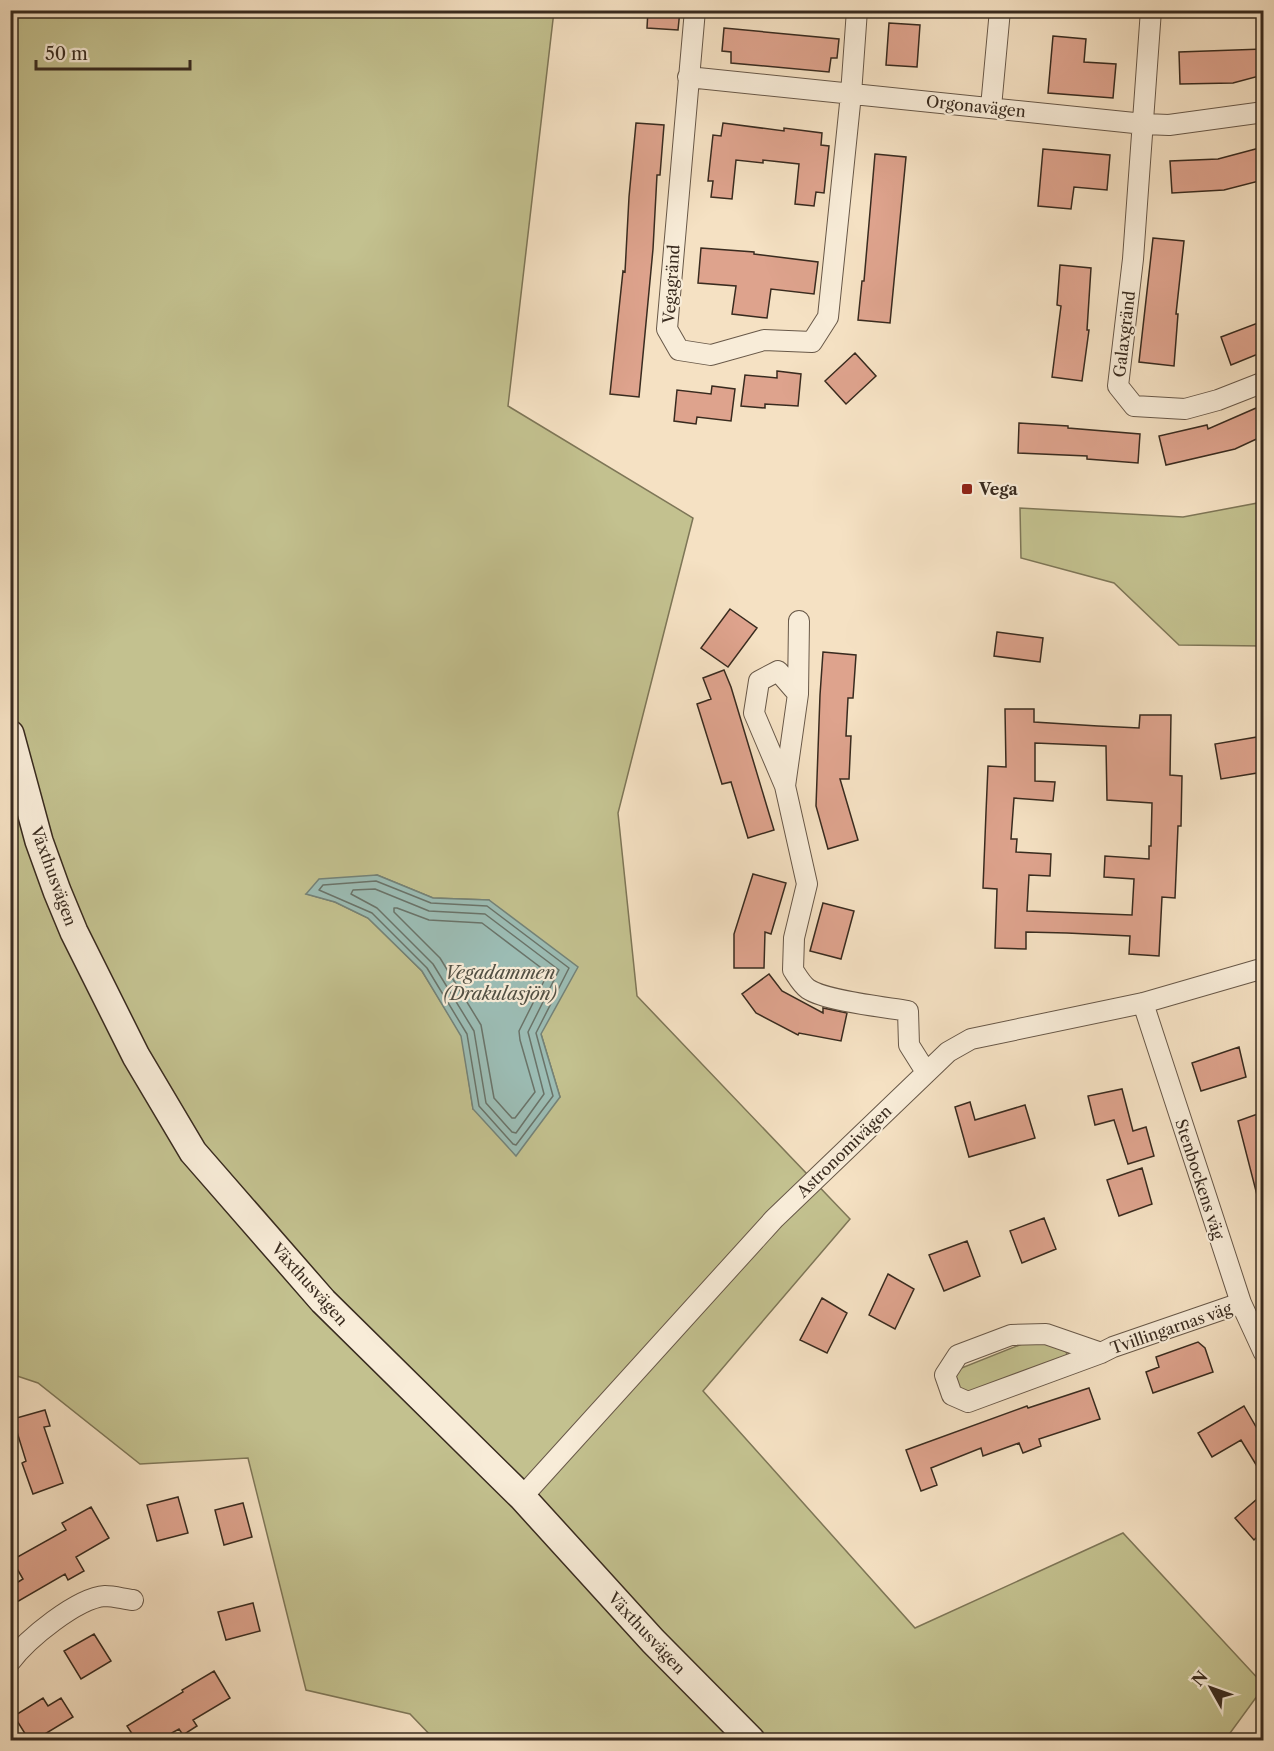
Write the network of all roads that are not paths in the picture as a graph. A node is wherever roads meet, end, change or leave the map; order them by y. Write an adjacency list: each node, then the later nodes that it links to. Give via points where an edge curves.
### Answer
1 (695, 10): 5 (street)
2 (857, 10): 6 (street)
3 (1000, 10): 7 (street)
4 (1151, 10): 9 (street, Galaxgränd)
5 (688, 77): 6 (street, Orgonavägen); 6 (street, Vegagränd, via 667,329 680,350 711,355 764,340 812,342 828,317)
6 (851, 94): 7 (street, Orgonavägen)
7 (991, 107): 9 (street, Orgonavägen)
8 (1263, 112): 9 (street, Orgonavägen, via 1169,125)
9 (1144, 124): 10 (street, Galaxgränd, via 1118,386 1134,406 1185,409)
10 (1263, 382)
11 (799, 621): 12 (street)
12 (798, 694): 14 (street); 14 (street, via 778,671 759,681 753,713)
13 (10, 734): 21 (street, Växthusvägen, via 39,841 74,932 136,1056 193,1152 323,1302)
14 (784, 786): 17 (street, via 807,884 795,938 793,970 807,988 828,996 908,1011 909,1045)
15 (1263, 968): 16 (street, Astronomivägen)
16 (1143, 1003): 17 (street, Astronomivägen, via 971,1039 948,1052); 18 (street, Stenbockens väg)
17 (926, 1072): 21 (street, Astronomivägen, via 774,1219)
18 (1241, 1303): 19 (street, Tvillingarnas väg); 20 (street, Stenbockens väg)
19 (1101, 1353): 19 (street, Tvillingarnas väg, via 1046,1334 1011,1335 958,1355 945,1375 952,1395 968,1402)
20 (1263, 1353)
21 (522, 1497): 24 (street, Växthusvägen, via 653,1641)
22 (133, 1600): 23 (street, via 105,1596 89,1601 54,1620)
23 (10, 1662)
24 (751, 1740)

